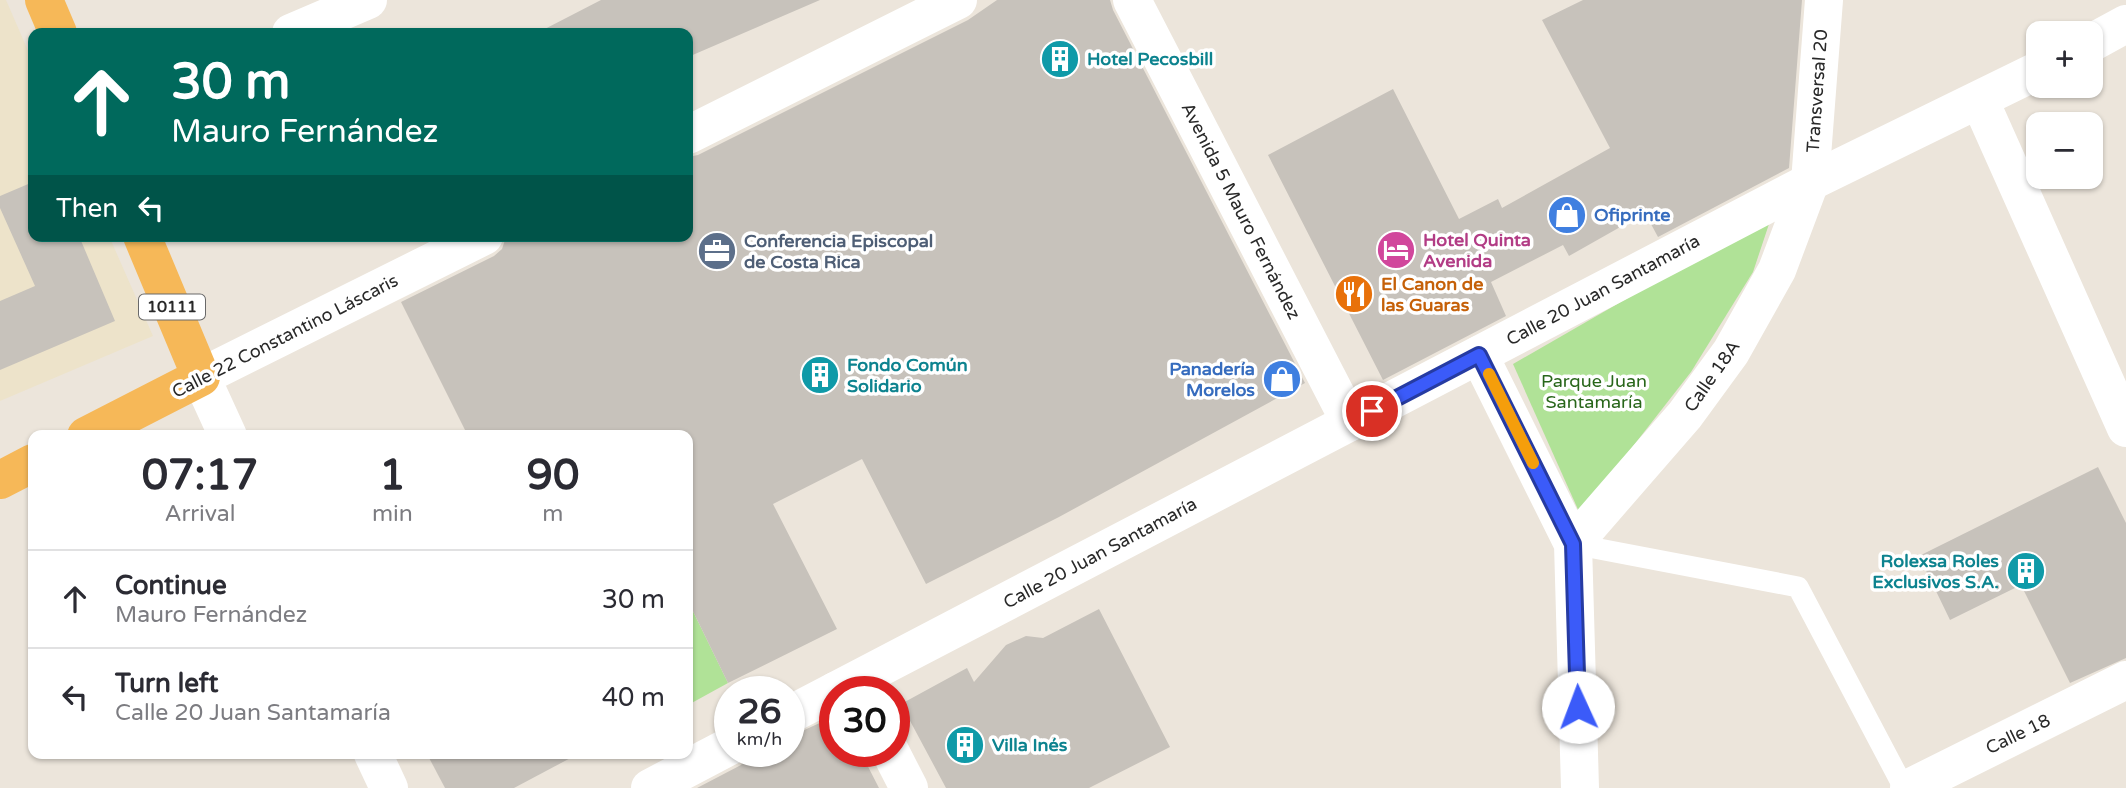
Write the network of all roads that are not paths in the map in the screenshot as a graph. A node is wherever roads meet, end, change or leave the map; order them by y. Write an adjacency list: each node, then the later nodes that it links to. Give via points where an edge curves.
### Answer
1 (44, 0): 7 (highway)
2 (368, 0): 8 (street)
3 (958, 0): 12 (street)
4 (1132, 0): 18 (street, Avenida 5 Mauro Fernández)
5 (1824, 0): 13 (street, Transversal 20)
6 (2126, 24): 9 (street)
7 (56, 28)
8 (303, 28)
9 (2103, 36)
10 (2026, 77): 11 (street, Calle 20 Juan Santamaría)
11 (1980, 101): 13 (street, Calle 20 Juan Santamaría); 19 (street)
12 (693, 132)
13 (1810, 182): 16 (street, Calle 20 Juan Santamaría); 24 (street, Calle 18A, via 1777,270 1731,352 1685,415)
14 (145, 242): 17 (highway, 10111)
15 (472, 242): 17 (street, Calle 22 Constantino Láscaris)
16 (1479, 355): 18 (street, Calle 20 Juan Santamaría); 24 (street)
17 (201, 377): 20 (highway, Calle 22 Constantino Láscaris); 21 (street)
18 (1350, 422): 25 (street, Calle 20 Juan Santamaría)
19 (2126, 428)
20 (98, 430)
21 (225, 430)
22 (28, 466): 23 (highway)
23 (0, 480)
24 (1573, 544): 33 (street); 34 (lane, via 1798,587)
25 (871, 676)
26 (2126, 680): 34 (street, Calle 18)
27 (714, 754): 31 (street)
28 (375, 759): 30 (street)
29 (898, 767): 32 (street)
30 (389, 788)
31 (650, 788)
32 (909, 788)
33 (1580, 788)
34 (1907, 788)

